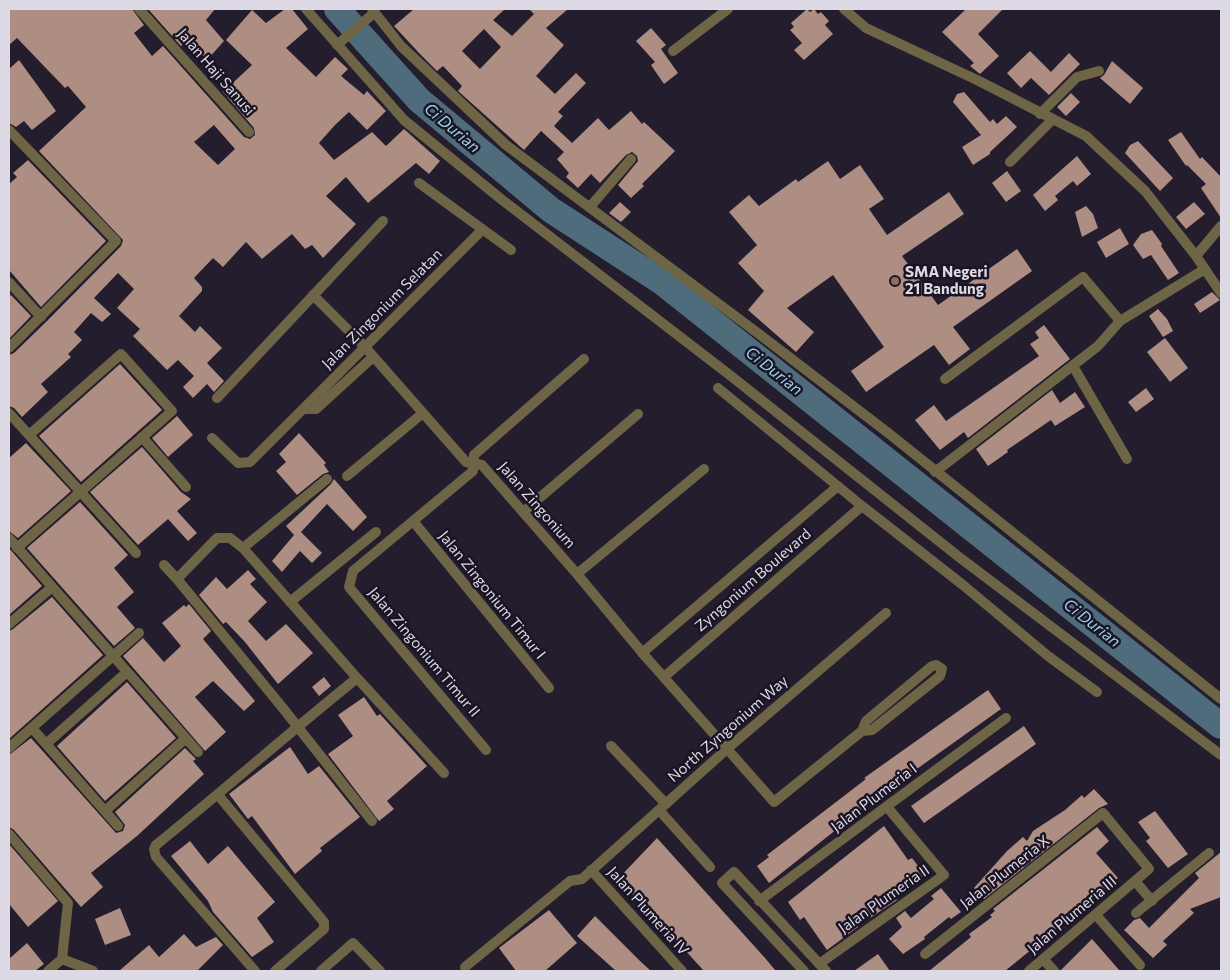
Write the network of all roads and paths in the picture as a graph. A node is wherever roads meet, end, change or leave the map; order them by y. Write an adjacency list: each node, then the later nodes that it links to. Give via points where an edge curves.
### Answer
1 (139, 9): 12 (street, Jalan Haji Sanusi)
2 (306, 9): 6 (street)
3 (728, 9): 7 (street)
4 (844, 9): 9 (street, via 866,28 977,80)
5 (373, 10): 6 (street, via 367,20); 16 (street, via 401,46 483,126)
6 (341, 42): 87 (street, via 404,120 500,199 959,557)
7 (673, 51)
8 (1099, 71): 9 (street, via 1077,77)
9 (1040, 114): 10 (street)
10 (1053, 120): 14 (street); 21 (street, via 1081,133 1118,163 1145,191)
11 (9, 130): 26 (street, via 116,241)
12 (249, 132)
13 (631, 159): 16 (street)
14 (1010, 162)
15 (419, 183): 19 (street)
16 (590, 207): 46 (street, via 760,334)
17 (384, 222): 25 (street)
18 (1221, 226): 21 (street)
19 (482, 230): 20 (street); 28 (street, Jalan Zingonium Selatan)
20 (511, 250)
21 (1196, 256): 22 (street)
22 (1205, 269): 24 (street); 27 (street)
23 (9, 282): 26 (street)
24 (1221, 292)
25 (313, 295): 28 (street, Jalan Zingonium); 35 (street)
26 (40, 317): 29 (street)
27 (1120, 321): 32 (street, via 1106,338); 33 (street, via 1083,277)
28 (366, 347): 30 (street, Jalan Zingonium); 36 (street, Jalan Zingonium Selatan)
29 (9, 348)
30 (374, 357): 36 (street, Jalan Zingonium Selatan, via 316,408); 38 (street, Jalan Zingonium)
31 (584, 359): 44 (street, via 474,455)
32 (1073, 366): 43 (street); 46 (street)
33 (945, 379)
34 (718, 388): 49 (street)
35 (218, 398)
36 (303, 409): 42 (street, Jalan Zingonium Selatan, via 250,462 238,463)
37 (9, 413): 40 (street)
38 (424, 413): 44 (street, Jalan Zingonium, via 466,462); 47 (street)
39 (638, 414): 53 (street)
40 (29, 436): 41 (street, via 121,354 172,411); 51 (street)
41 (142, 437): 50 (street); 51 (street)
42 (212, 438)
43 (1127, 458)
44 (474, 463): 53 (street, Jalan Zingonium, via 482,465); 54 (street, via 473,470)
45 (704, 470): 61 (street)
46 (935, 472): 75 (street)
47 (348, 476)
48 (327, 479): 58 (street)
49 (838, 486): 52 (street); 68 (street, Zyngonium Boulevard)
50 (186, 487)
51 (80, 492): 57 (street); 59 (street)
52 (862, 506): 71 (street, Zyngonium Boulevard); 74 (street)
53 (523, 512): 61 (street, Jalan Zingonium)
54 (413, 522): 73 (street, Jalan Zingonium Timur I); 85 (street, Jalan Zingonium Timur II, via 353,571 349,587)
55 (376, 532): 64 (street)
56 (9, 538): 57 (street)
57 (17, 548): 63 (street)
58 (243, 548): 62 (street, via 230,538 217,538); 64 (street)
59 (136, 553)
60 (164, 565): 62 (street)
61 (577, 574): 68 (street, Jalan Zingonium)
62 (177, 579): 77 (street)
63 (51, 588): 66 (street); 69 (street)
64 (290, 602): 72 (street)
65 (886, 613): 84 (street, North Zyngonium Way)
66 (9, 624)
67 (139, 633): 69 (street)
68 (643, 654): 71 (street, Jalan Zingonium)
69 (113, 656): 70 (street); 78 (street)
70 (127, 672): 80 (street); 81 (street)
71 (664, 677): 84 (street, Jalan Zingonium)
72 (357, 678): 77 (street); 88 (street)
73 (549, 688)
74 (1097, 692)
75 (1221, 699)
76 (1006, 718): 91 (street, Jalan Plumeria I)
77 (297, 726): 89 (street); 94 (street)
78 (32, 728): 81 (street); 83 (street)
79 (862, 731): 79 (street, via 866,721 932,666 942,669 940,676 872,730); 84 (street, Jalan Zingonium, via 774,802)
80 (186, 738): 86 (street); 92 (street)
81 (46, 744): 92 (street)
82 (611, 746): 90 (street)
83 (9, 748)
84 (728, 748): 90 (street, North Zyngonium Way)
85 (486, 750)
86 (198, 752)
87 (1221, 755)
88 (444, 773)
89 (218, 795): 113 (street, via 154,849 156,857); 114 (street, via 324,922 324,928)
90 (663, 807): 98 (street); 99 (street, North Zyngonium Way)
91 (888, 808): 101 (street, Jalan Plumeria I); 110 (street, Jalan Plumeria II, via 944,875)
92 (104, 810): 95 (street)
93 (1103, 813): 100 (street, Jalan Plumeria III, via 1149,869); 105 (street, Jalan Plumeria X)
94 (372, 821)
95 (118, 826)
96 (9, 834): 106 (street, via 68,903)
97 (1209, 853): 102 (street)
98 (710, 867)
99 (591, 870): 109 (street, North Zyngonium Way, via 582,879 570,881); 117 (street, Jalan Plumeria IV)
100 (1135, 881): 102 (street); 104 (street, Jalan Plumeria III)
101 (759, 901): 110 (street); 118 (street, via 734,872 722,883)
102 (1152, 901): 103 (street)
103 (1136, 913)
104 (1096, 915): 107 (street, Jalan Plumeria III); 108 (street)
105 (925, 954)
106 (62, 959): 111 (street); 112 (street)
107 (1043, 959): 119 (street, Jalan Plumeria III); 120 (street)
108 (1140, 965)
109 (465, 966)
110 (822, 968)
111 (48, 971)
112 (93, 971)
113 (255, 971)
114 (275, 971)
115 (321, 971): 116 (street, via 353,944)
116 (380, 971)
117 (682, 971)
118 (804, 971)
119 (1029, 971)
120 (1054, 971)

